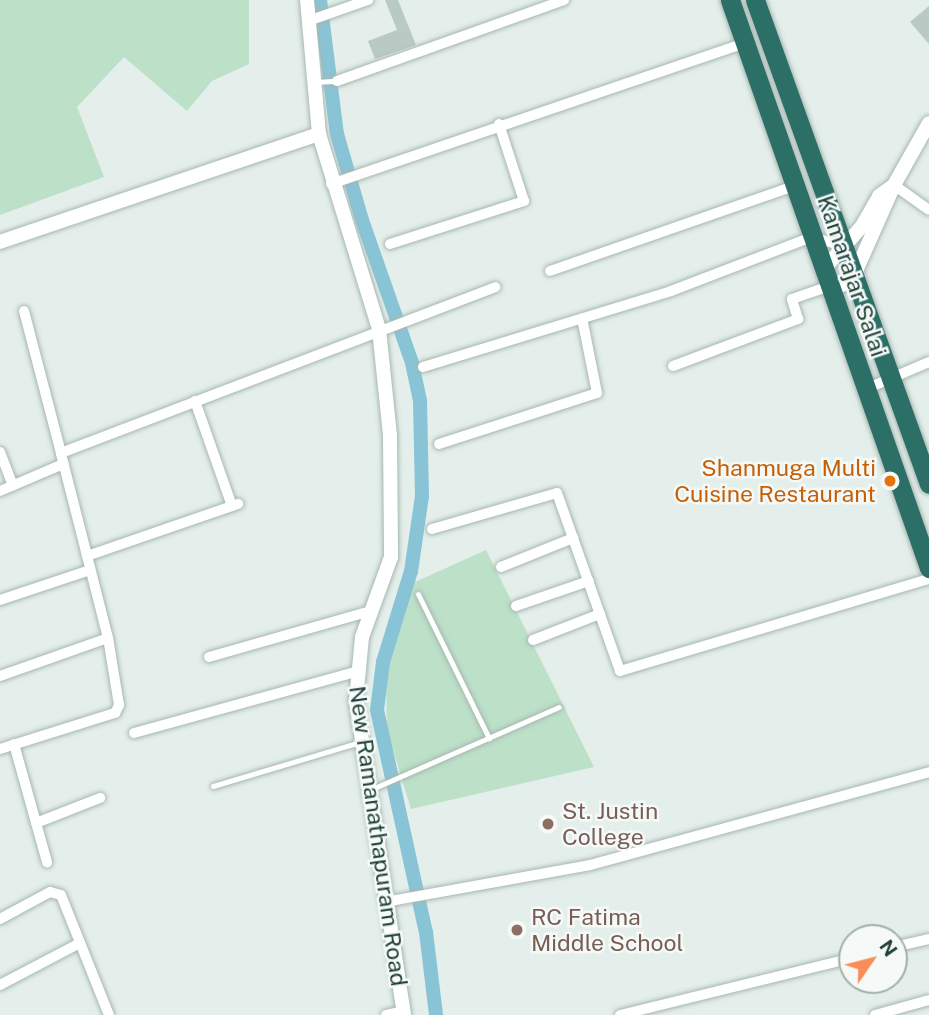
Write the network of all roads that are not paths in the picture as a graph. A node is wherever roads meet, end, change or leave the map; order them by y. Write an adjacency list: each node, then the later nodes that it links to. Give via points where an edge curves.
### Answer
1 (307, 0): 6 (main road, New Ramanathapuram Road)
2 (368, 0): 6 (street)
3 (564, 0): 9 (street)
4 (730, 0): 7 (highway, Kamarajar Salai)
5 (755, 0): 20 (highway, Kamarajar Salai)
6 (319, 18): 8 (main road, New Ramanathapuram Road)
7 (743, 44): 11 (street); 15 (highway, Kamarajar Salai)
8 (319, 82): 9 (lane); 12 (main road, New Ramanathapuram Road)
9 (337, 82)
10 (929, 123): 14 (main road)
11 (499, 124): 13 (street); 19 (street, via 524,201)
12 (319, 134): 13 (main road, New Ramanathapuram Road); 18 (main road)
13 (344, 182): 27 (main road, New Ramanathapuram Road)
14 (894, 185): 16 (street); 20 (main road, via 879,196 862,226); 22 (main road)
15 (794, 186): 17 (highway, Kamarajar Salai); 21 (street)
16 (929, 210)
17 (812, 237): 20 (street); 23 (highway, Kamarajar Salai); 26 (street)
18 (0, 242)
19 (390, 244)
20 (840, 245): 22 (highway, Kamarajar Salai); 23 (main road)
21 (550, 271)
22 (852, 280): 23 (main road); 31 (highway, Kamarajar Salai)
23 (828, 282): 29 (street, via 793,299 798,319); 32 (highway, Kamarajar Salai)
24 (495, 287): 27 (street)
25 (24, 311): 36 (street)
26 (582, 318): 30 (street); 34 (street, via 597,393)
27 (392, 325): 33 (street); 51 (main road, New Ramanathapuram Road, via 391,557)
28 (929, 362): 31 (street)
29 (673, 366)
30 (423, 367)
31 (891, 378): 32 (street); 37 (highway, Kamarajar Salai)
32 (866, 389): 44 (highway, Kamarajar Salai)
33 (195, 401): 36 (street); 42 (street, via 235,505)
34 (439, 444)
35 (0, 452): 38 (street)
36 (62, 458): 38 (street); 42 (street)
37 (929, 484)
38 (13, 486): 39 (street)
39 (0, 491)
40 (432, 529): 41 (street, via 557,494)
41 (573, 538): 43 (street); 47 (street)
42 (87, 556): 45 (street)
43 (501, 567)
44 (929, 568)
45 (90, 569): 49 (street); 53 (street)
46 (929, 579): 52 (street, via 620,671)
47 (589, 581): 50 (street); 52 (street)
48 (418, 594): 60 (lane)
49 (0, 600)
50 (516, 606)
51 (371, 611): 55 (street); 56 (main road, New Ramanathapuram Road)
52 (600, 614): 54 (street)
53 (108, 638): 57 (street); 62 (street, via 118,710 111,716)
54 (533, 640)
55 (209, 657)
56 (355, 672): 59 (street); 61 (main road, New Ramanathapuram Road)
57 (0, 676)
58 (559, 707): 60 (lane)
59 (134, 733)
60 (489, 738): 66 (lane)
61 (363, 741): 65 (lane); 66 (main road, New Ramanathapuram Road)
62 (14, 744): 63 (street); 68 (street)
63 (0, 749)
64 (929, 772): 70 (street, via 590,865)
65 (213, 786)
66 (378, 786): 70 (main road, New Ramanathapuram Road)
67 (100, 798): 68 (street)
68 (36, 823): 69 (street)
69 (47, 862)
70 (385, 902): 78 (main road, New Ramanathapuram Road)
71 (0, 919): 73 (street, via 55,891)
72 (929, 939): 74 (street)
73 (80, 943): 76 (street); 79 (street)
74 (908, 944)
75 (838, 961): 81 (street)
76 (0, 985)
77 (929, 1000): 82 (street)
78 (403, 1013): 80 (street)
79 (109, 1015)
80 (386, 1015)
81 (620, 1015)
82 (875, 1015)

